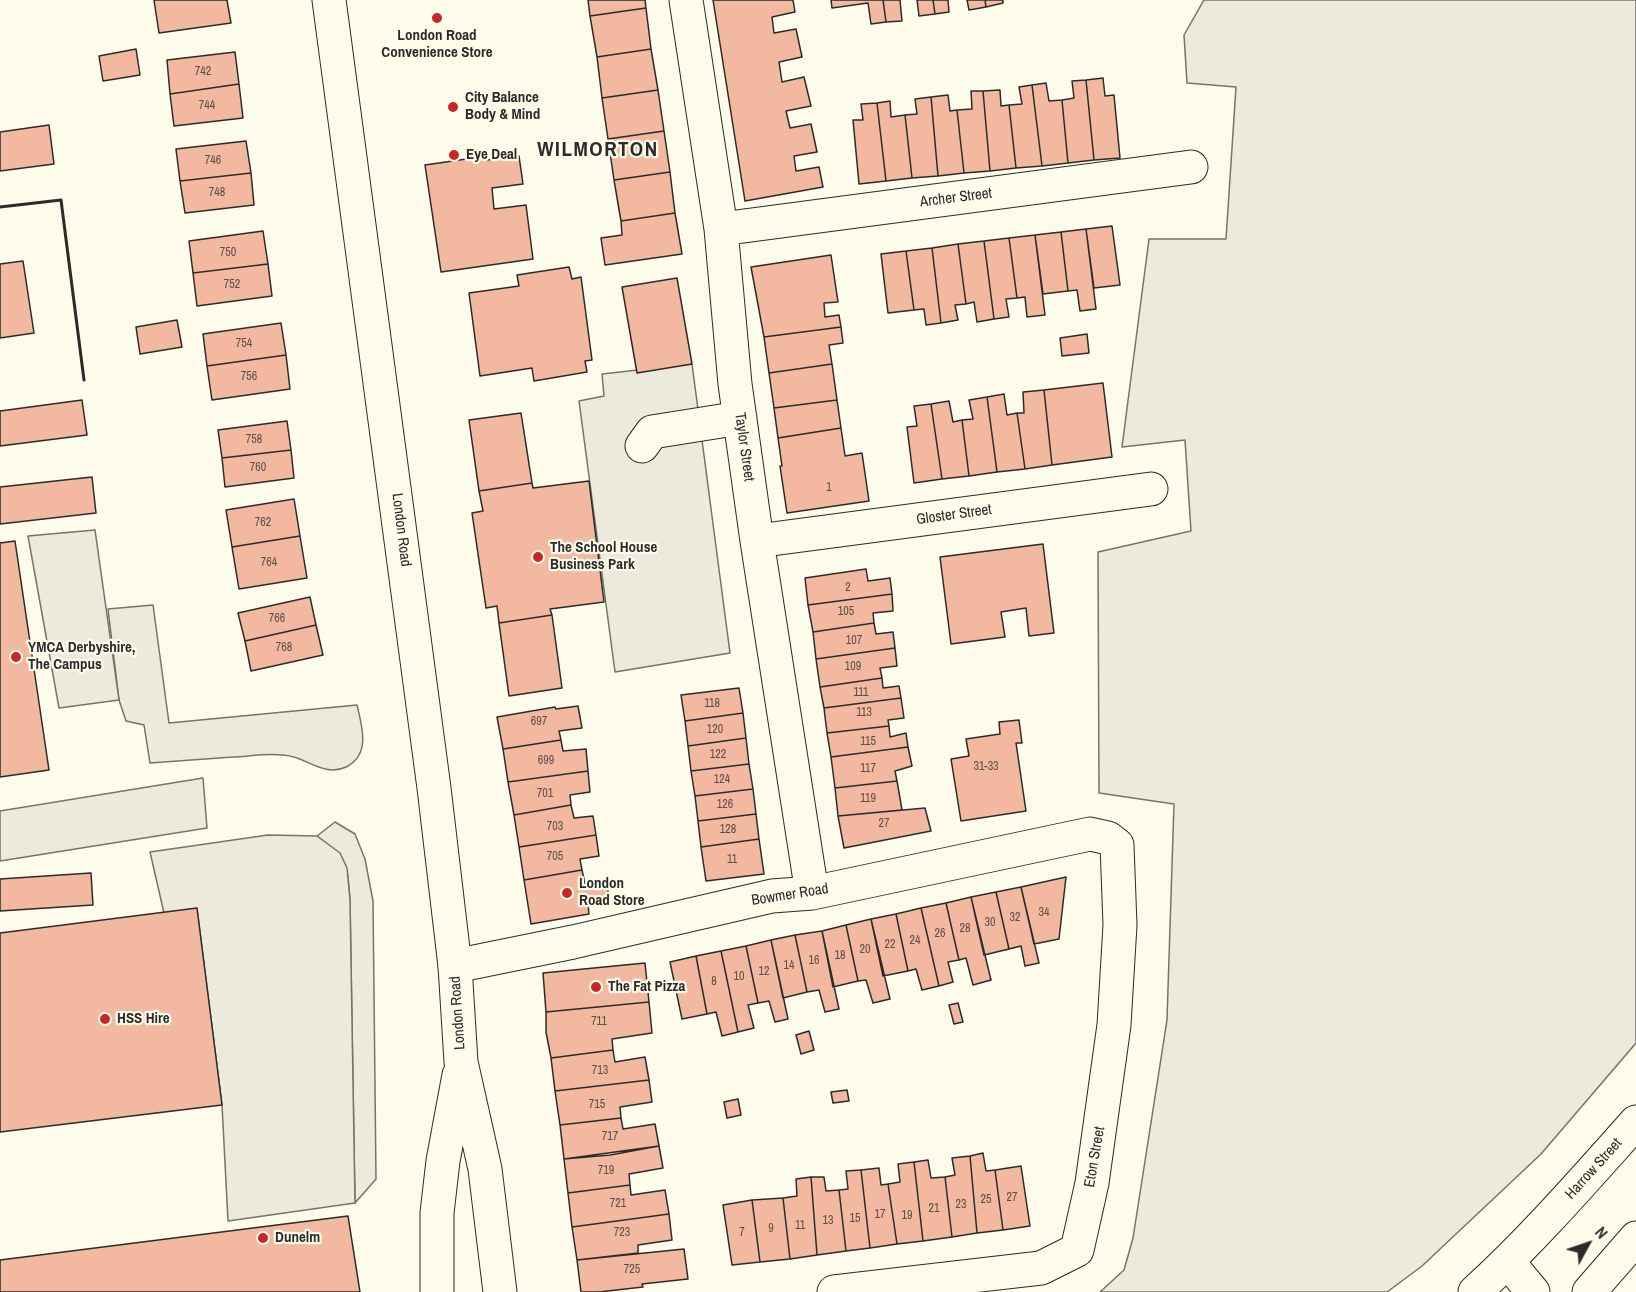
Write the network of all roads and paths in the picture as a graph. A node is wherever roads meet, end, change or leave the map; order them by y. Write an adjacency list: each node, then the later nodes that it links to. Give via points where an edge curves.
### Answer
1 (329, 0): 11 (street, London Road)
2 (686, 0): 4 (street, Taylor Street)
3 (1191, 167): 4 (street, Archer Street)
4 (721, 229): 5 (street, Taylor Street)
5 (740, 418): 6 (street, via 652,432); 8 (street, Taylor Street)
6 (642, 447)
7 (1151, 489): 8 (street, Gloster Street)
8 (757, 541): 10 (street, Taylor Street)
9 (1090, 834): 10 (street, Bowmer Road); 18 (street, Eton Street, via 1108,838 1117,845 1120,925 1104,1107 1077,1250 1041,1268)
10 (812, 893): 11 (street, Bowmer Road, via 772,896)
11 (455, 966): 12 (street, London Road)
12 (461, 1062): 16 (street, London Road, via 437,1213); 17 (street, London Road, via 485,1169)
13 (1636, 1122): 15 (street, Harrow Street)
14 (1636, 1238): 21 (street)
15 (1508, 1262): 19 (street, Harrow Street); 20 (street)
16 (437, 1292)
17 (500, 1292)
18 (834, 1292)
19 (1475, 1292)
20 (1533, 1292)
21 (1589, 1292)

